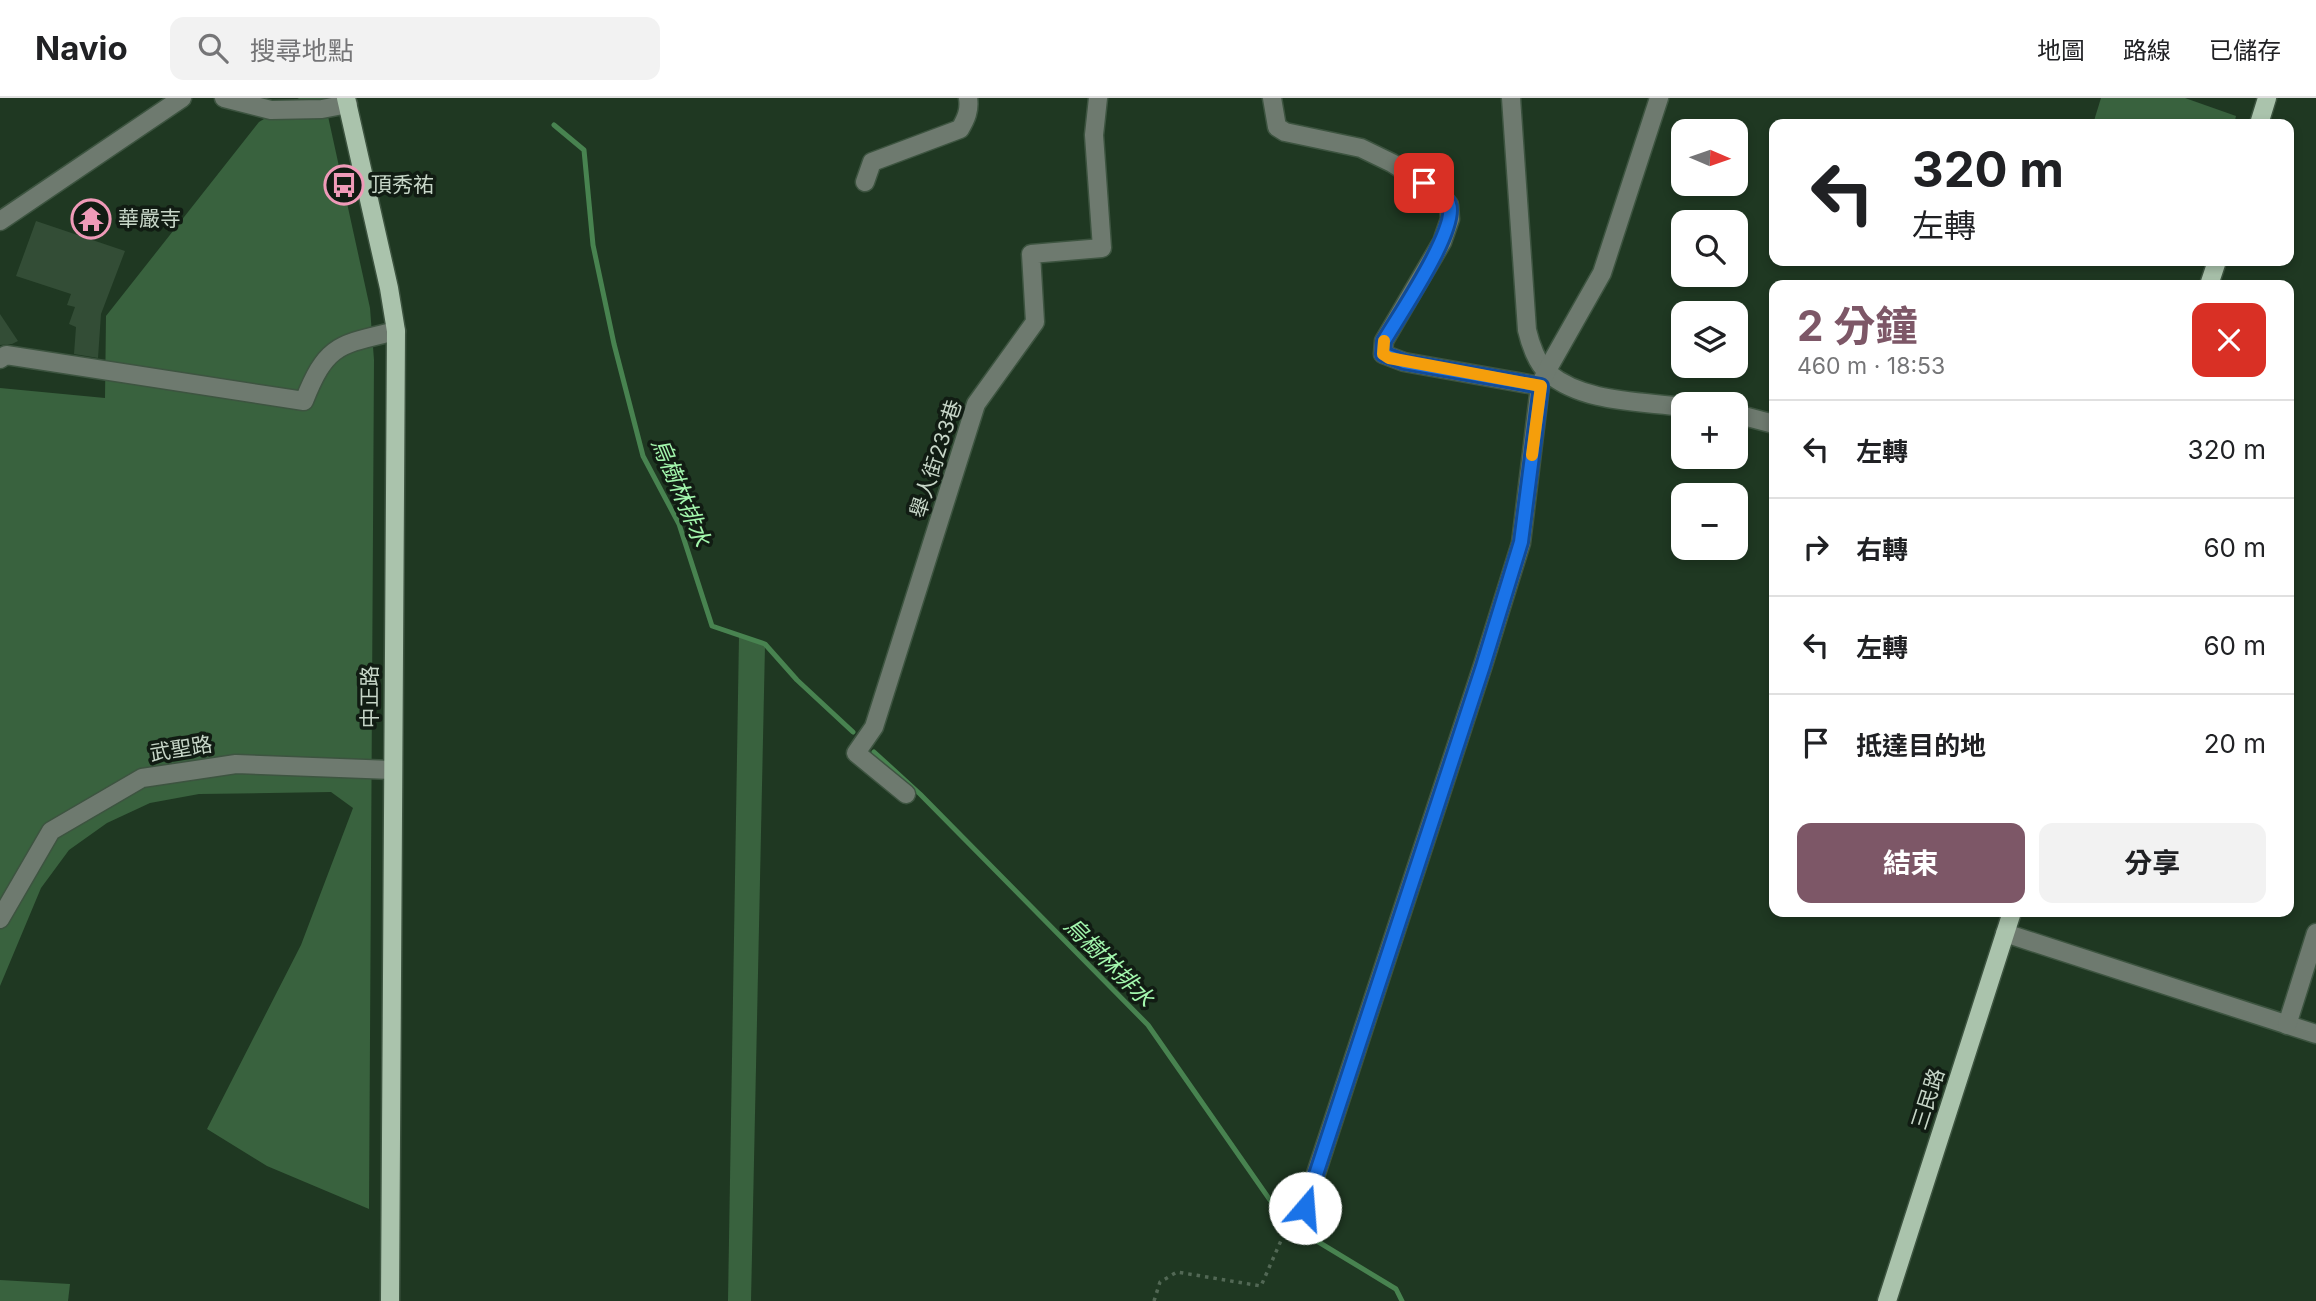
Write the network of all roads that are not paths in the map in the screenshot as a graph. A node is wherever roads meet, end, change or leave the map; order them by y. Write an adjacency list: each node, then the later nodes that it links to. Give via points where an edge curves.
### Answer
1 (182, 98): 12 (street)
2 (224, 98): 9 (street, via 271,110 322,108)
3 (968, 98): 11 (street, via 967,117 960,129 872,162)
4 (1098, 98): 20 (street, 舉人街233巷, via 1094,135 1102,248 1031,254 1035,322 976,404 874,727 856,753)
5 (1272, 98): 15 (street, via 1277,127 1285,132 1362,148 1440,194 1449,205 1450,219 1442,242 1384,341 1383,354 1404,362)
6 (1511, 98): 15 (street, via 1527,330)
7 (1659, 98): 15 (street, via 1602,273)
8 (2267, 98): 10 (main road)
9 (347, 101): 13 (main road, 中正路)
10 (2261, 119)
11 (865, 182)
12 (0, 221)
13 (396, 331): 14 (street, via 331,352 315,373 304,401 6,355); 19 (main road, 中正路)
14 (0, 359)
15 (1543, 379): 16 (street, via 1584,394); 27 (street, via 1521,542)
16 (1671, 405)
17 (1748, 417): 18 (street)
18 (1769, 423)
19 (392, 770): 22 (street, 武聖路, via 236,764 142,778 51,831); 28 (main road, 中正路)
20 (906, 794)
21 (2010, 917): 23 (main road, 三民路)
22 (0, 919)
23 (2005, 933): 25 (street); 29 (main road, 三民路)
24 (2316, 933): 25 (street)
25 (2287, 1025): 26 (street)
26 (2316, 1034)
27 (1305, 1208)
28 (390, 1301)
29 (1887, 1301)

